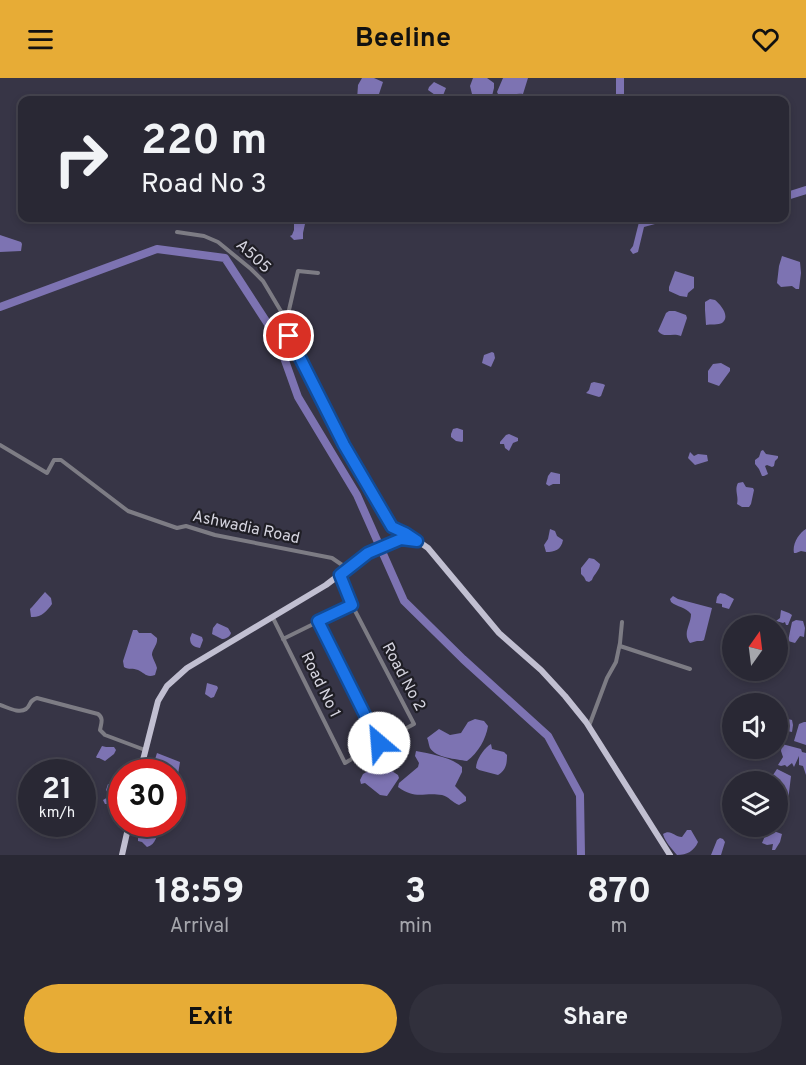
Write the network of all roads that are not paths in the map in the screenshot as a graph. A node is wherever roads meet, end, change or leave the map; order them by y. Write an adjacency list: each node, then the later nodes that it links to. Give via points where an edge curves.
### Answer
1 (177, 232): 3 (street, A505, via 218,242 251,269 263,281)
2 (318, 273): 3 (street, via 298,271)
3 (286, 323): 5 (street, A505, via 344,445 392,527)
4 (0, 445): 6 (street, Ashwadia Road, via 47,474 54,460 61,460 128,511 177,528 186,526 215,536 332,558)
5 (417, 541): 6 (main road, via 401,539 368,553); 16 (main road, via 428,548 499,633 549,678)
6 (348, 569): 7 (main road)
7 (340, 575): 8 (street); 9 (main road)
8 (352, 605): 10 (street); 17 (street, Road No 2, via 414,724)
9 (272, 617): 12 (street, Road No 1); 18 (main road, via 187,668 167,686 158,701)
10 (318, 621): 12 (street); 17 (street)
11 (622, 622): 13 (street)
12 (283, 639): 17 (street, Road No 1, via 345,763)
13 (620, 646): 14 (street); 16 (street)
14 (690, 669)
15 (0, 705): 18 (street, via 22,711 37,698 98,714 102,719 100,730 105,735)
16 (589, 726): 22 (main road)
17 (379, 743)
18 (146, 750): 19 (main road)
19 (144, 759)
20 (126, 837): 21 (main road)
21 (122, 855)
22 (670, 855)

